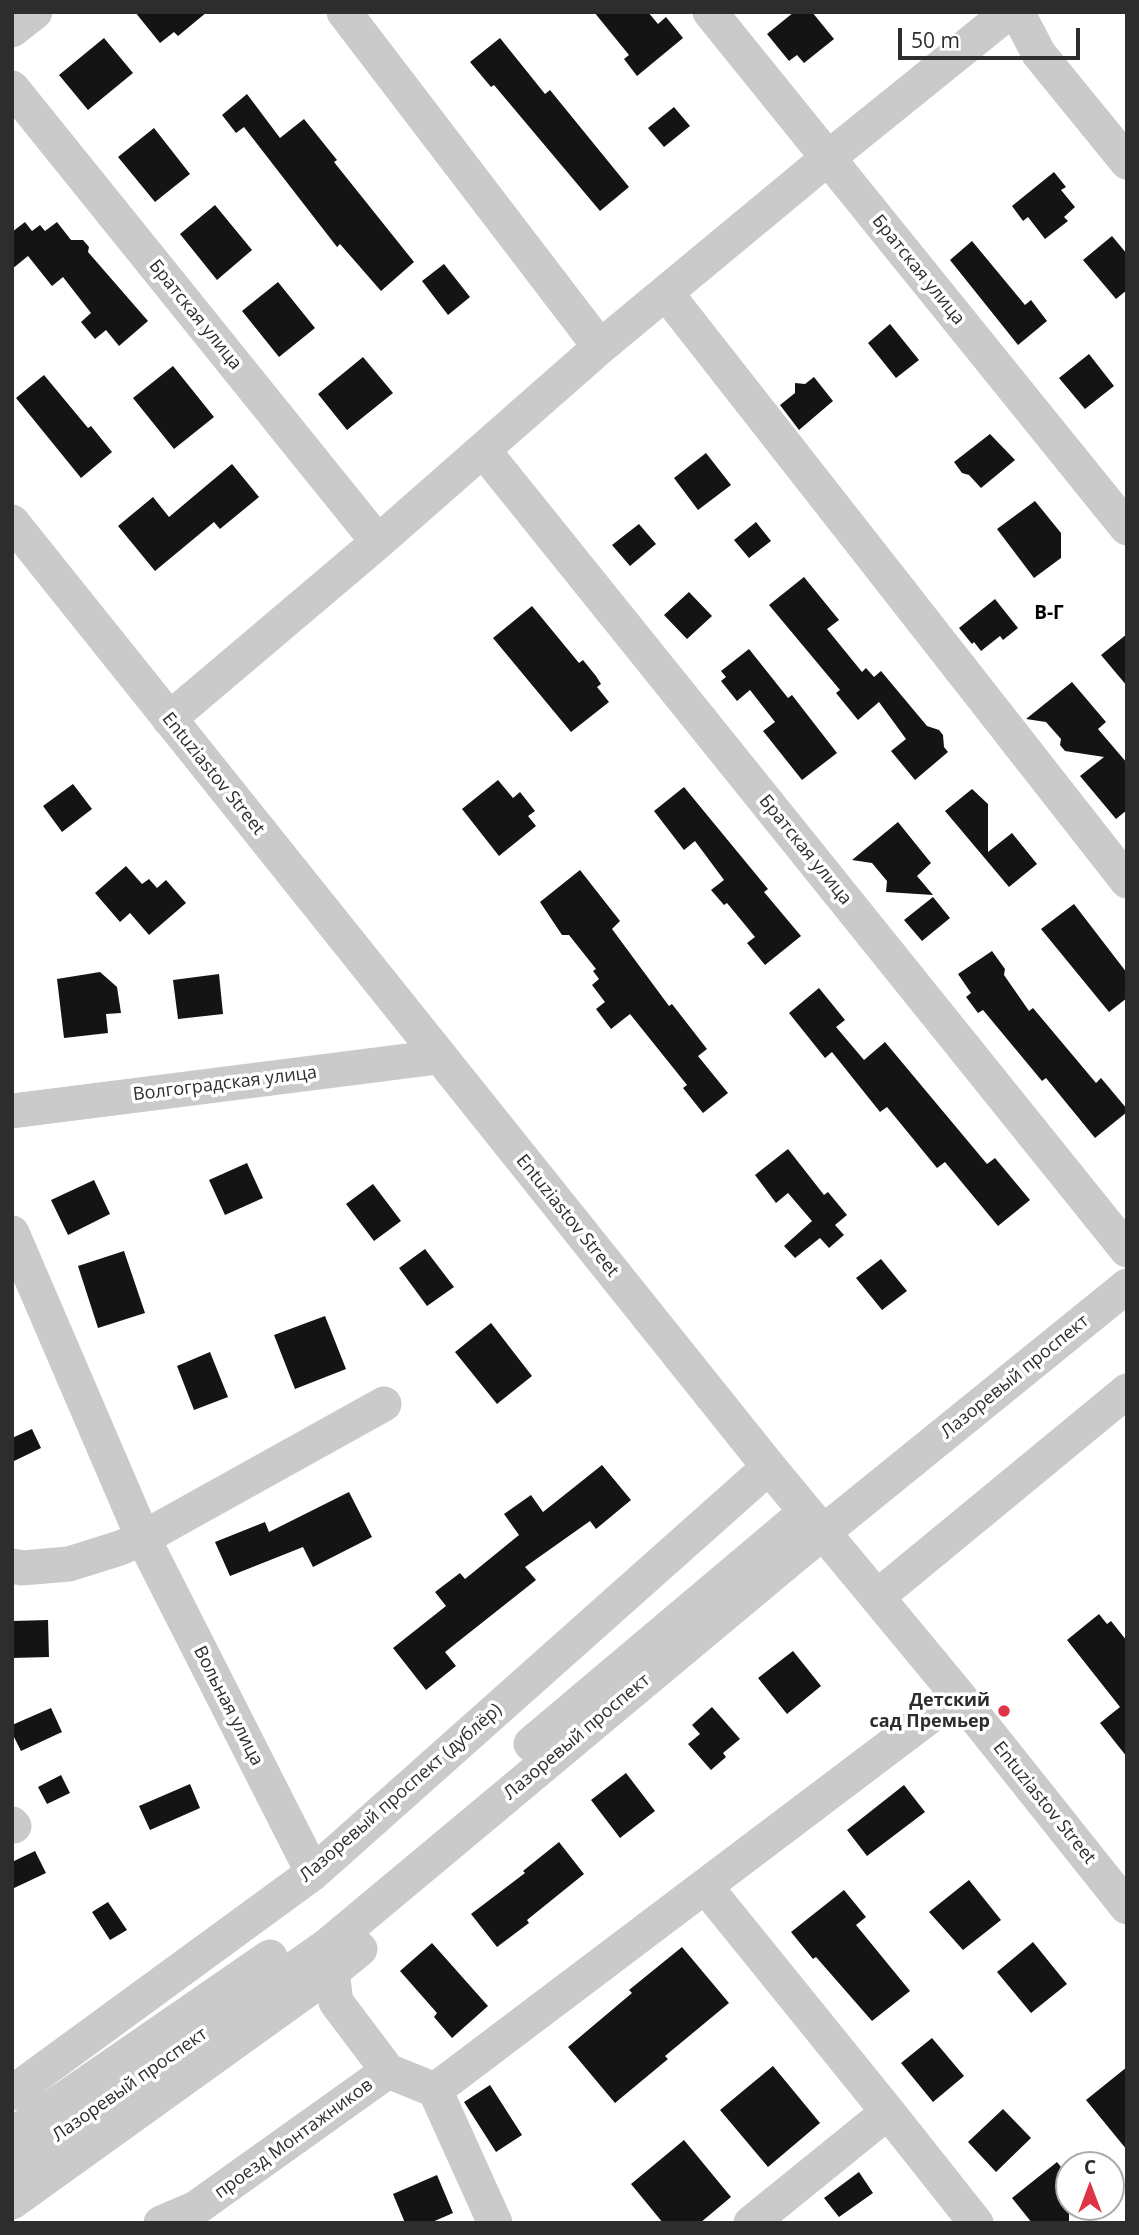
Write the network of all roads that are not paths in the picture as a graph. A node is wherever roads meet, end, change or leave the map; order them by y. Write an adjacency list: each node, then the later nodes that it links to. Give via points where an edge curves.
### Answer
1 (36, 12): 6 (street)
2 (344, 12): 11 (street)
3 (710, 12): 8 (street, Братская улица)
4 (1009, 12): 8 (street)
5 (1017, 12): 9 (street, via 1039,54)
6 (12, 30)
7 (12, 88): 15 (street, Братская улица)
8 (828, 158): 10 (street); 14 (street, Братская улица)
9 (1127, 162)
10 (666, 293): 11 (street); 17 (street)
11 (600, 347): 12 (street)
12 (483, 450): 15 (street); 21 (street, Братская улица)
13 (12, 522): 16 (street, Entuziastov Street)
14 (1127, 528)
15 (378, 542): 16 (street)
16 (169, 719): 18 (street, Entuziastov Street)
17 (1127, 881)
18 (438, 1057): 19 (street, Волгоградская улица); 25 (street, Entuziastov Street)
19 (17, 1101)
20 (12, 1233): 27 (street, Вольная улица)
21 (1127, 1250)
22 (1127, 1286): 26 (street, Лазоревый проспект)
23 (1127, 1391): 29 (street)
24 (384, 1404): 27 (street)
25 (769, 1467): 26 (street, Entuziastov Street); 32 (street, Лазоревый проспект (дублёр))
26 (815, 1522): 29 (street, Entuziastov Street); 30 (street, Лазоревый проспект); 40 (street, Лазоревый проспект, via 323,1920)
27 (143, 1538): 28 (street, via 69,1564); 32 (street, Вольная улица)
28 (12, 1566)
29 (877, 1597): 31 (street, Entuziastov Street)
30 (698, 1636): 35 (street, via 673,1688); 41 (street, Лазоревый проспект, via 328,1945)
31 (958, 1695): 33 (street); 34 (street, Entuziastov Street)
32 (313, 1873): 38 (street, Лазоревый проспект (дублёр))
33 (705, 1886): 37 (street); 39 (street)
34 (1127, 1907)
35 (332, 1972): 36 (street, via 336,2002); 42 (street)
36 (388, 2071): 37 (street); 43 (street, проезд Монтажников, via 196,2208)
37 (435, 2090): 44 (street)
38 (12, 2093)
39 (888, 2112): 45 (street); 46 (street)
40 (12, 2135)
41 (12, 2168)
42 (12, 2202)
43 (161, 2223)
44 (495, 2223)
45 (751, 2223)
46 (976, 2223)

